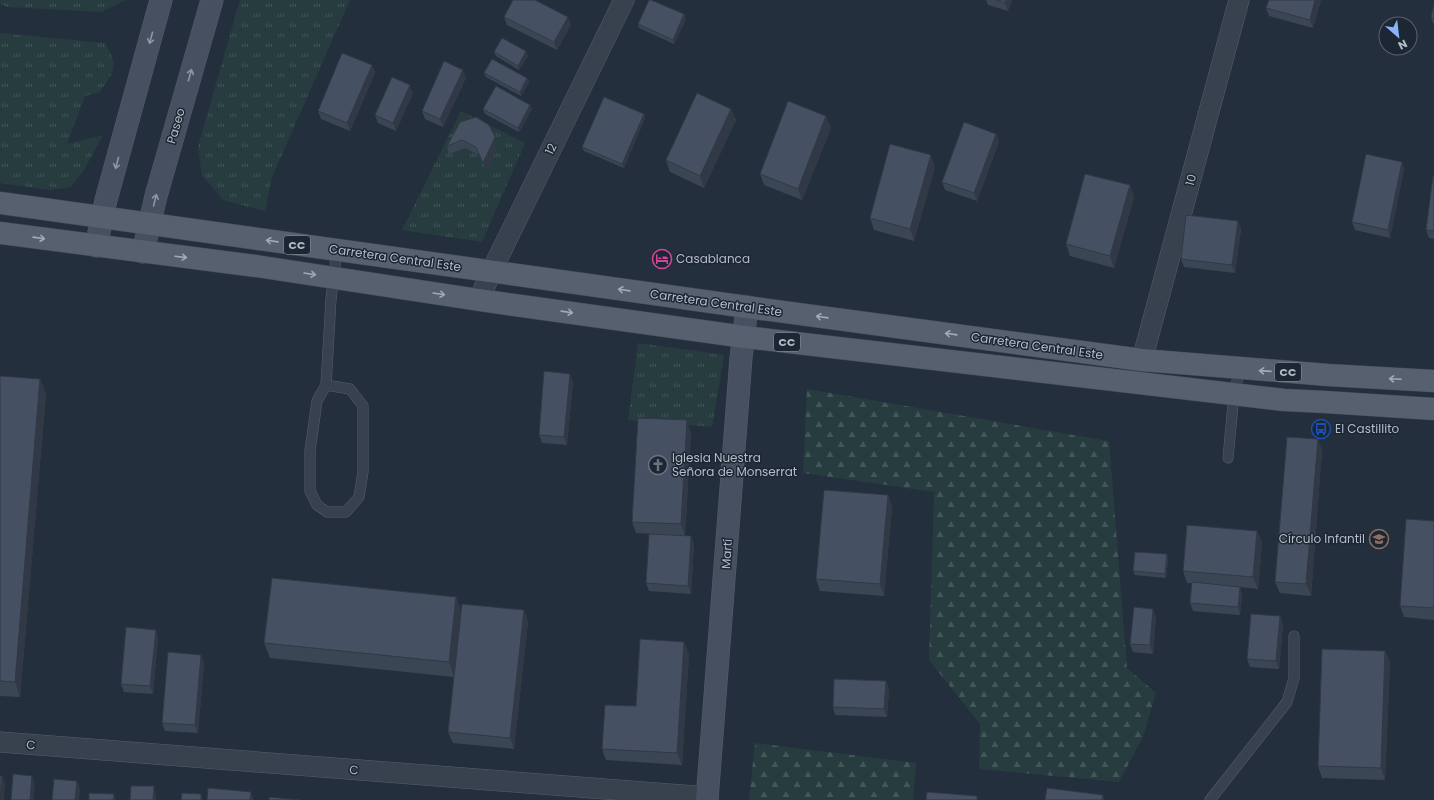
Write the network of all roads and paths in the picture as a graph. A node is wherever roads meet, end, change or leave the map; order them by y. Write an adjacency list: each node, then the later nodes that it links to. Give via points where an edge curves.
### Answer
1 (161, 0): 6 (street, one-way to 6)
2 (212, 0): 7 (street, Paseo, one-way to 2)
3 (624, 0): 12 (street, 12)
4 (1239, 0): 17 (street, 10)
5 (0, 203): 6 (main road, Carretera Central Este / CC)
6 (103, 218): 7 (main road, Carretera Central Este / CC); 9 (street)
7 (149, 224): 10 (main road, Carretera Central Este / CC, one-way to 7); 11 (street, Paseo)
8 (0, 233): 9 (main road, Carretera Central Este / CC, one-way to 9)
9 (96, 246): 11 (main road, Carretera Central Este / CC)
10 (337, 250): 12 (main road, Carretera Central Este / CC); 13 (lane)
11 (143, 252): 13 (main road, Carretera Central Este / CC, one-way to 13)
12 (491, 272): 14 (street, 12); 15 (main road, Carretera Central Este / CC, one-way to 12)
13 (333, 278): 14 (main road, Carretera Central Este / CC, one-way to 14); 20 (lane)
14 (479, 300): 16 (main road, Carretera Central Este / CC, one-way to 16)
15 (747, 307): 16 (street, Martí); 17 (main road, Carretera Central Este / CC, one-way to 15)
16 (744, 337): 21 (main road, Carretera Central Este / CC); 26 (street, Martí)
17 (1142, 360): 18 (main road, Carretera Central Este / CC)
18 (1240, 369): 19 (main road, Carretera Central Este / CC, one-way to 18); 21 (lane)
19 (1434, 381)
20 (326, 385): 20 (lane, via 317,401 310,451 310,491 317,505 328,512 346,512 359,497 363,472 363,406 350,390)
21 (1234, 394): 22 (main road, Carretera Central Este / CC, via 1284,400); 23 (lane)
22 (1434, 409)
23 (1228, 458)
24 (1294, 636): 27 (lane, via 1294,678 1287,702)
25 (0, 742): 26 (street, C)
26 (708, 798)
27 (1210, 800)

